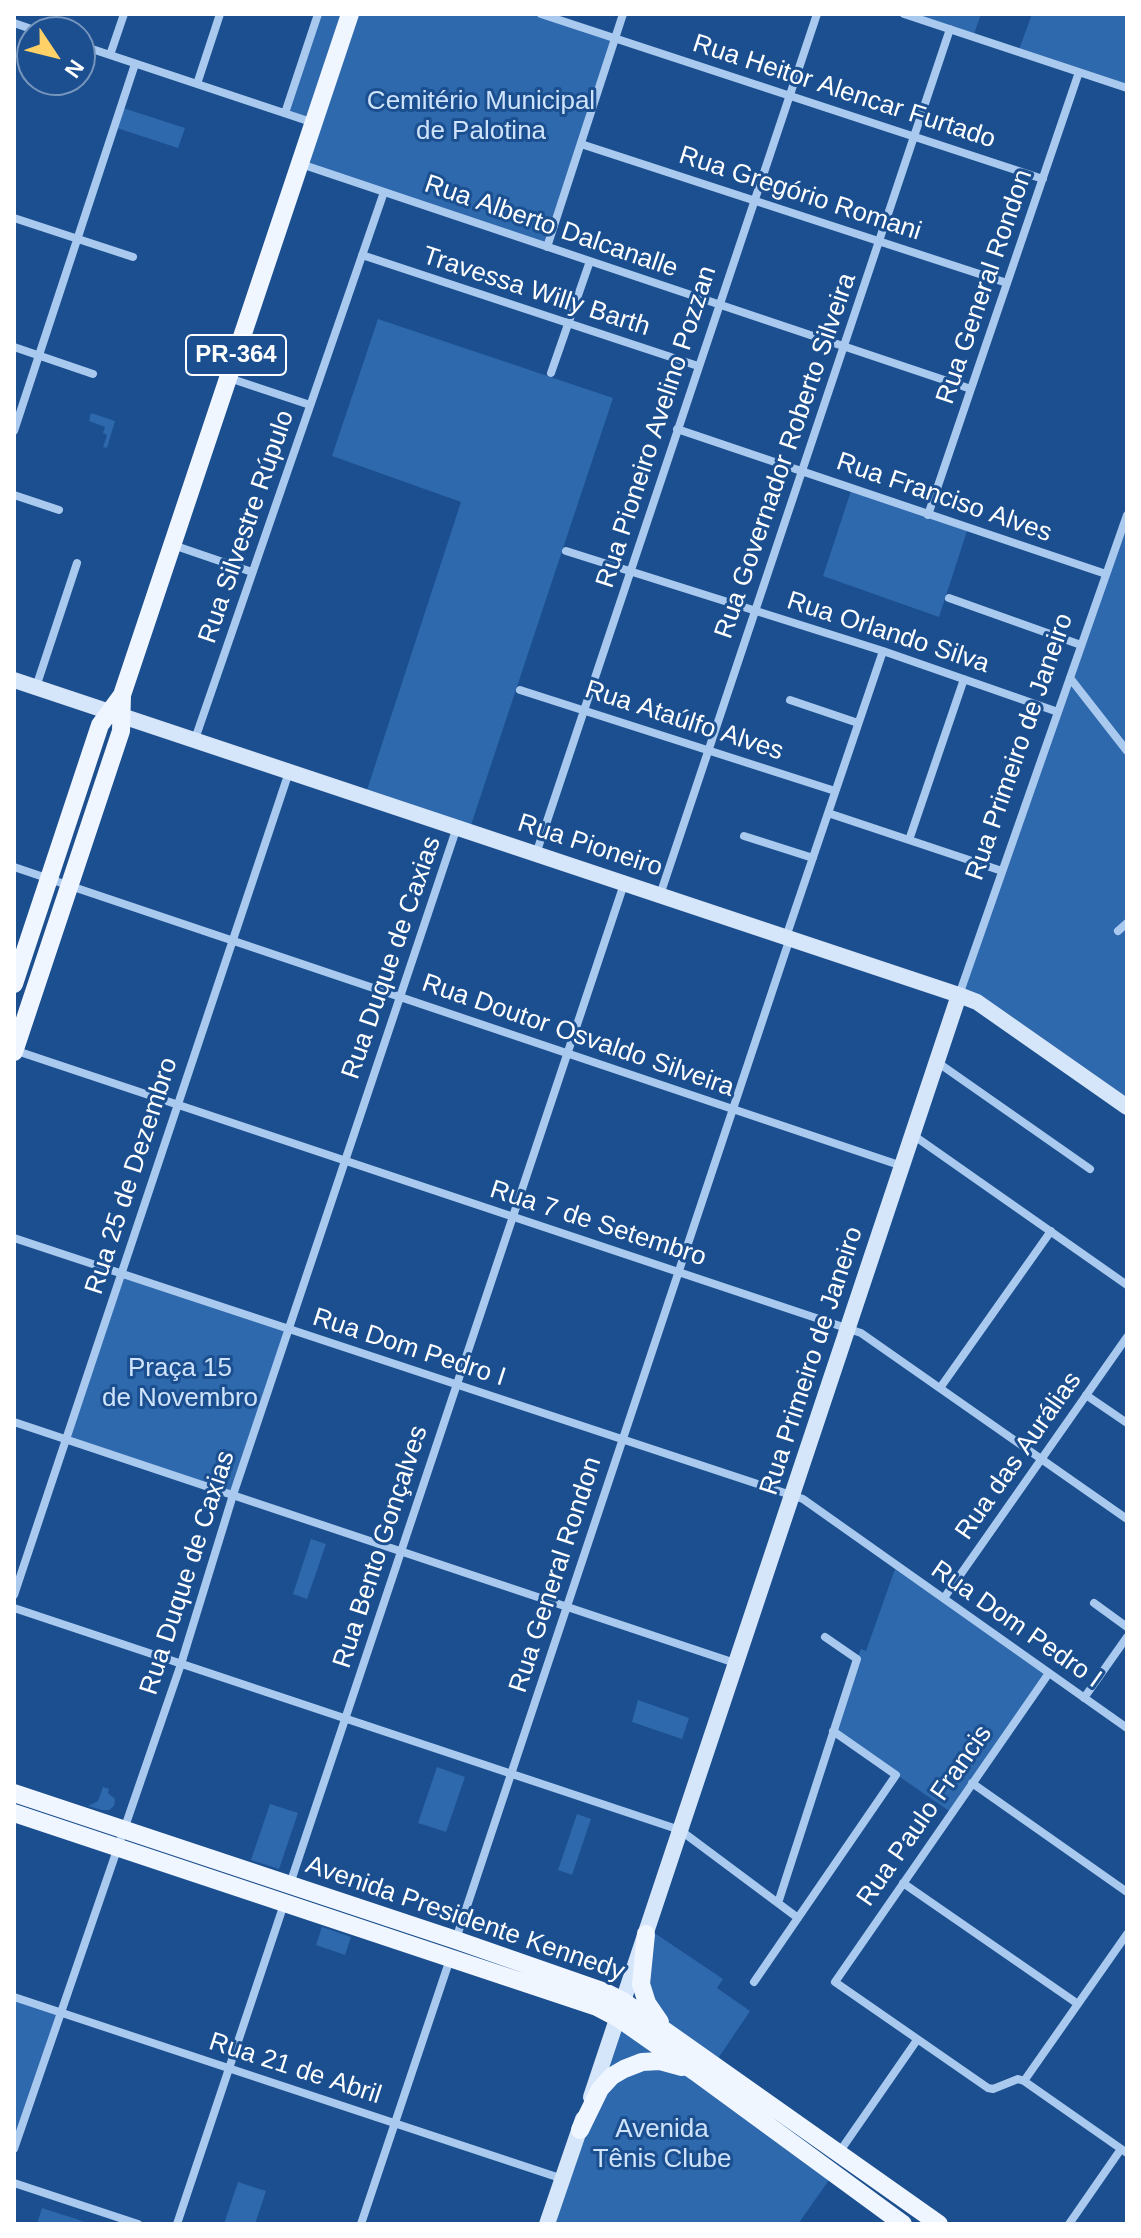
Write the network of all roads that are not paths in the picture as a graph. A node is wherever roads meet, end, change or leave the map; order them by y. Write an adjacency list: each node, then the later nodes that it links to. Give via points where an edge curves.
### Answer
1 (124, 14): 12 (street)
2 (220, 14): 15 (street)
3 (318, 14): 18 (street)
4 (350, 14): 19 (main road, PR-364)
5 (541, 14): 10 (street, Rua Heitor Alencar Furtado)
6 (623, 14): 10 (street)
7 (817, 14): 17 (street, Rua Pioneiro Avelino Pozzan)
8 (904, 14): 9 (street)
9 (950, 29): 14 (street); 20 (street, Rua Governador Roberto Silveira)
10 (615, 38): 17 (street, Rua Heitor Alencar Furtado); 21 (street)
11 (96, 50): 12 (street)
12 (110, 55): 13 (street)
13 (135, 64): 15 (street); 27 (street)
14 (1079, 72): 16 (street); 23 (street, Rua General Rondon)
15 (197, 84): 18 (street)
16 (1127, 88)
17 (790, 95): 20 (street, Rua Heitor Alencar Furtado); 25 (street, Rua Pioneiro Avelino Pozzan)
18 (285, 113): 19 (street)
19 (314, 123): 22 (main road, PR-364)
20 (914, 137): 23 (street, Rua Heitor Alencar Furtado); 28 (street, Rua Governador Roberto Silveira)
21 (581, 144): 25 (street, Rua Gregório Romani); 29 (street)
22 (301, 164): 24 (street, Rua Alberto Dalcanalle); 42 (main road, PR-364)
23 (1043, 179): 33 (street, Rua General Rondon)
24 (384, 192): 29 (street, Rua Alberto Dalcanalle); 30 (street, Rua Silvestre Rúpulo)
25 (754, 200): 28 (street, Rua Gregório Romani); 34 (street, Rua Pioneiro Avelino Pozzan)
26 (14, 218): 27 (street)
27 (77, 239): 31 (street); 38 (street)
28 (879, 241): 33 (street, Rua Gregório Romani); 36 (street, Rua Governador Roberto Silveira)
29 (547, 247): 32 (street, Rua Alberto Dalcanalle)
30 (362, 255): 35 (street, Travessa Willy Barth); 44 (street, Rua Silvestre Rúpulo)
31 (133, 257)
32 (590, 261): 34 (street, Rua Alberto Dalcanalle); 35 (street)
33 (1007, 283): 43 (street, Rua General Rondon)
34 (719, 305): 36 (street, Rua Alberto Dalcanalle); 39 (street, Rua Pioneiro Avelino Pozzan)
35 (568, 323): 39 (street, Travessa Willy Barth); 40 (street)
36 (844, 346): 43 (street, Rua Alberto Dalcanalle); 47 (street, Rua Governador Roberto Silveira)
37 (14, 347): 38 (street)
38 (39, 356): 41 (street); 46 (street)
39 (698, 366): 45 (street, Rua Pioneiro Avelino Pozzan)
40 (551, 373)
41 (93, 374)
42 (229, 378): 44 (street); 52 (main road, PR-364)
43 (971, 389): 50 (street, Rua General Rondon)
44 (310, 405): 56 (street, Rua Silvestre Rúpulo)
45 (677, 429): 47 (street, Rua Franciso Alves); 55 (street, Rua Pioneiro Avelino Pozzan)
46 (14, 431)
47 (802, 471): 50 (street, Rua Franciso Alves); 59 (street, Rua Governador Roberto Silveira)
48 (14, 495): 49 (street)
49 (59, 510)
50 (928, 515): 57 (street, Rua Franciso Alves)
51 (1127, 515): 57 (street, Rua Primeiro de Janeiro)
52 (172, 545): 56 (street); 70 (main road, PR-364)
53 (566, 551): 55 (street, Rua Orlando Silva)
54 (77, 563): 65 (street)
55 (631, 571): 59 (street, Rua Orlando Silva); 68 (street, Rua Pioneiro Avelino Pozzan)
56 (252, 572): 72 (street, Rua Silvestre Rúpulo)
57 (1106, 574): 60 (street, Rua Primeiro de Janeiro)
58 (949, 598): 60 (street)
59 (755, 610): 61 (street, Rua Orlando Silva); 73 (street, Rua Governador Roberto Silveira)
60 (1081, 645): 62 (street, Rua Primeiro de Janeiro)
61 (883, 651): 63 (street, Rua Orlando Silva); 71 (street, Rua General Rondon)
62 (1070, 678): 69 (street, Rua Primeiro de Janeiro); 74 (street)
63 (964, 679): 69 (street, Rua Orlando Silva); 80 (street)
64 (14, 680): 65 (street, Rua Pioneiro)
65 (36, 687): 70 (street, Rua Pioneiro)
66 (520, 690): 68 (street, Rua Ataúlfo Alves)
67 (790, 700): 71 (street)
68 (585, 711): 73 (street, Rua Ataúlfo Alves); 81 (street, Rua Pioneiro Avelino Pozzan)
69 (1058, 712): 84 (street, Rua Primeiro de Janeiro)
70 (116, 713): 72 (street, Rua Pioneiro); 85 (main road, via 100,725); 87 (main road, via 121,731)
71 (858, 723): 76 (street, Rua General Rondon)
72 (195, 740): 75 (street, Rua Pioneiro)
73 (709, 751): 76 (street, Rua Ataúlfo Alves); 88 (street, Rua Governador Roberto Silveira)
74 (1127, 751)
75 (289, 771): 78 (street, Rua Pioneiro); 92 (street, Rua 25 de Dezembro)
76 (835, 791): 77 (street, Rua General Rondon)
77 (828, 813): 80 (street); 82 (street, Rua General Rondon)
78 (457, 827): 81 (street, Rua Pioneiro); 95 (street, Rua Duque de Caxias)
79 (744, 836): 82 (street)
80 (909, 840): 84 (street)
81 (536, 854): 86 (street, Rua Pioneiro)
82 (813, 858): 91 (street, Rua General Rondon)
83 (14, 867): 85 (street, Rua Doutor Osvaldo Silveira)
84 (1002, 871): 94 (street, Rua Primeiro de Janeiro)
85 (49, 879): 87 (street, Rua Doutor Osvaldo Silveira); 93 (main road)
86 (624, 883): 88 (street, Rua Pioneiro); 97 (street, Rua Bento Gonçalves)
87 (69, 886): 92 (street, Rua Doutor Osvaldo Silveira); 96 (main road)
88 (660, 895): 91 (street, Rua Pioneiro)
89 (1127, 923): 90 (street)
90 (1118, 931)
91 (788, 938): 94 (street, Rua Pioneiro); 101 (street, Rua General Rondon)
92 (232, 941): 95 (street, Rua Doutor Osvaldo Silveira); 99 (street, Rua 25 de Dezembro)
93 (14, 984)
94 (959, 995): 98 (street, Rua Primeiro de Janeiro); 100 (street, Rua Pioneiro, via 977,1002)
95 (400, 997): 97 (street, Rua Doutor Osvaldo Silveira); 103 (street, Rua Duque de Caxias)
96 (14, 1051): 99 (street, Rua 7 de Setembro)
97 (567, 1053): 101 (street, Rua Doutor Osvaldo Silveira); 106 (street, Rua Bento Gonçalves)
98 (937, 1062): 102 (street, Rua Primeiro de Janeiro); 105 (street)
99 (178, 1105): 103 (street, Rua 7 de Setembro); 110 (street, Rua 25 de Dezembro)
100 (1127, 1107)
101 (733, 1109): 104 (street, Rua Doutor Osvaldo Silveira); 109 (street, Rua General Rondon)
102 (913, 1134): 104 (street, Rua Primeiro de Janeiro); 107 (street)
103 (345, 1161): 106 (street, Rua 7 de Setembro); 113 (street, Rua Duque de Caxias)
104 (902, 1166): 112 (street, Rua Primeiro de Janeiro)
105 (1090, 1169)
106 (513, 1217): 109 (street, Rua 7 de Setembro); 115 (street, Rua Bento Gonçalves)
107 (1051, 1231): 111 (street); 116 (street)
108 (14, 1238): 110 (street, Rua Dom Pedro I)
109 (679, 1272): 112 (street, Rua 7 de Setembro); 121 (street, Rua General Rondon)
110 (121, 1273): 113 (street, Rua Dom Pedro I); 120 (street, Rua 25 de Dezembro)
111 (1127, 1285)
112 (848, 1328): 116 (street, Rua 7 de Setembro); 124 (street, Rua Primeiro de Janeiro)
113 (289, 1329): 115 (street, Rua Dom Pedro I); 123 (street, Rua Duque de Caxias)
114 (1127, 1337): 117 (street, Rua das Aurálias)
115 (457, 1385): 121 (street, Rua Dom Pedro I); 126 (street, Rua Bento Gonçalves)
116 (940, 1388): 122 (street, Rua 7 de Setembro)
117 (1086, 1395): 119 (street); 122 (street, Rua das Aurálias)
118 (14, 1422): 120 (street)
119 (1127, 1423)
120 (66, 1439): 123 (street); 127 (street, Rua 25 de Dezembro)
121 (622, 1440): 124 (street, Rua Dom Pedro I); 130 (street, Rua General Rondon)
122 (1041, 1459): 125 (street, Rua 7 de Setembro); 128 (street, Rua das Aurálias)
123 (233, 1495): 126 (street); 136 (street, Rua Duque de Caxias)
124 (798, 1497): 128 (street, Rua Dom Pedro I); 135 (street, Rua Primeiro de Janeiro)
125 (1127, 1519)
126 (401, 1551): 130 (street); 139 (street, Rua Bento Gonçalves)
127 (14, 1595)
128 (944, 1598): 137 (street, Rua Dom Pedro I)
129 (1094, 1603): 132 (street)
130 (567, 1607): 135 (street); 142 (street, Rua General Rondon)
131 (14, 1608): 136 (street)
132 (1127, 1627)
133 (825, 1637): 141 (street, via 857,1659)
134 (1127, 1637): 138 (street)
135 (736, 1663): 146 (street, Rua Primeiro de Janeiro)
136 (181, 1664): 139 (street); 147 (street, Rua Duque de Caxias)
137 (1049, 1673): 138 (street, Rua Dom Pedro I); 143 (street, Rua Paulo Francis)
138 (1084, 1698): 140 (street, Rua Dom Pedro I)
139 (345, 1719): 142 (street); 150 (street, Rua Bento Gonçalves)
140 (1127, 1728)
141 (833, 1731): 151 (street); 152 (street, via 896,1775)
142 (511, 1774): 146 (street); 156 (street, Rua General Rondon)
143 (972, 1783): 148 (street, Rua Paulo Francis); 149 (street)
144 (14, 1793): 147 (main road, Avenida Presidente Kennedy)
145 (14, 1813): 147 (main road, Avenida Presidente Kennedy)
146 (680, 1830): 151 (street); 153 (street, Rua Primeiro de Janeiro)
147 (121, 1838): 150 (main road, Avenida Presidente Kennedy); 161 (street, Rua Duque de Caxias)
148 (903, 1883): 159 (street); 162 (street, Rua Paulo Francis, via 835,1982)
149 (1127, 1892)
150 (287, 1894): 156 (main road, Avenida Presidente Kennedy); 164 (street, Rua Bento Gonçalves)
151 (778, 1903): 152 (street)
152 (798, 1918): 157 (street)
153 (646, 1934): 160 (street, Rua Primeiro de Janeiro); 163 (main road, via 641,1984 647,2003)
154 (1127, 1934): 155 (street)
155 (1124, 1946): 159 (street)
156 (453, 1949): 160 (main road, Avenida Presidente Kennedy, via 597,2007); 167 (street, Rua General Rondon)
157 (754, 1982)
158 (14, 1997): 161 (street, Rua 21 de Abril)
159 (1078, 2004): 166 (street)
160 (620, 2010): 163 (main road, Avenida Presidente Kennedy); 165 (main road, Avenida Presidente Kennedy); 168 (street, Rua Primeiro de Janeiro)
161 (62, 2013): 164 (street, Rua 21 de Abril); 169 (street, Rua Duque de Caxias)
162 (917, 2040): 166 (street, via 988,2088); 171 (street)
163 (699, 2055): 171 (main road, Avenida Presidente Kennedy)
164 (229, 2068): 167 (street, Rua 21 de Abril); 176 (street, Rua Bento Gonçalves)
165 (698, 2074): 168 (main road, via 660,2061 624,2069 600,2089); 171 (main road, Avenida Presidente Kennedy)
166 (1024, 2081): 170 (street)
167 (395, 2123): 172 (street, Rua 21 de Abril); 177 (street, Rua General Rondon)
168 (580, 2130): 172 (street, Rua Primeiro de Janeiro)
169 (14, 2149)
170 (1124, 2151): 180 (street)
171 (833, 2161): 174 (main road, Avenida Presidente Kennedy)
172 (563, 2179): 178 (street, Rua Primeiro de Janeiro)
173 (14, 2183): 175 (street)
174 (910, 2219): 179 (main road, Avenida Presidente Kennedy)
175 (138, 2224)
176 (177, 2224)
177 (361, 2224)
178 (547, 2224)
179 (939, 2224)
180 (1069, 2224)

